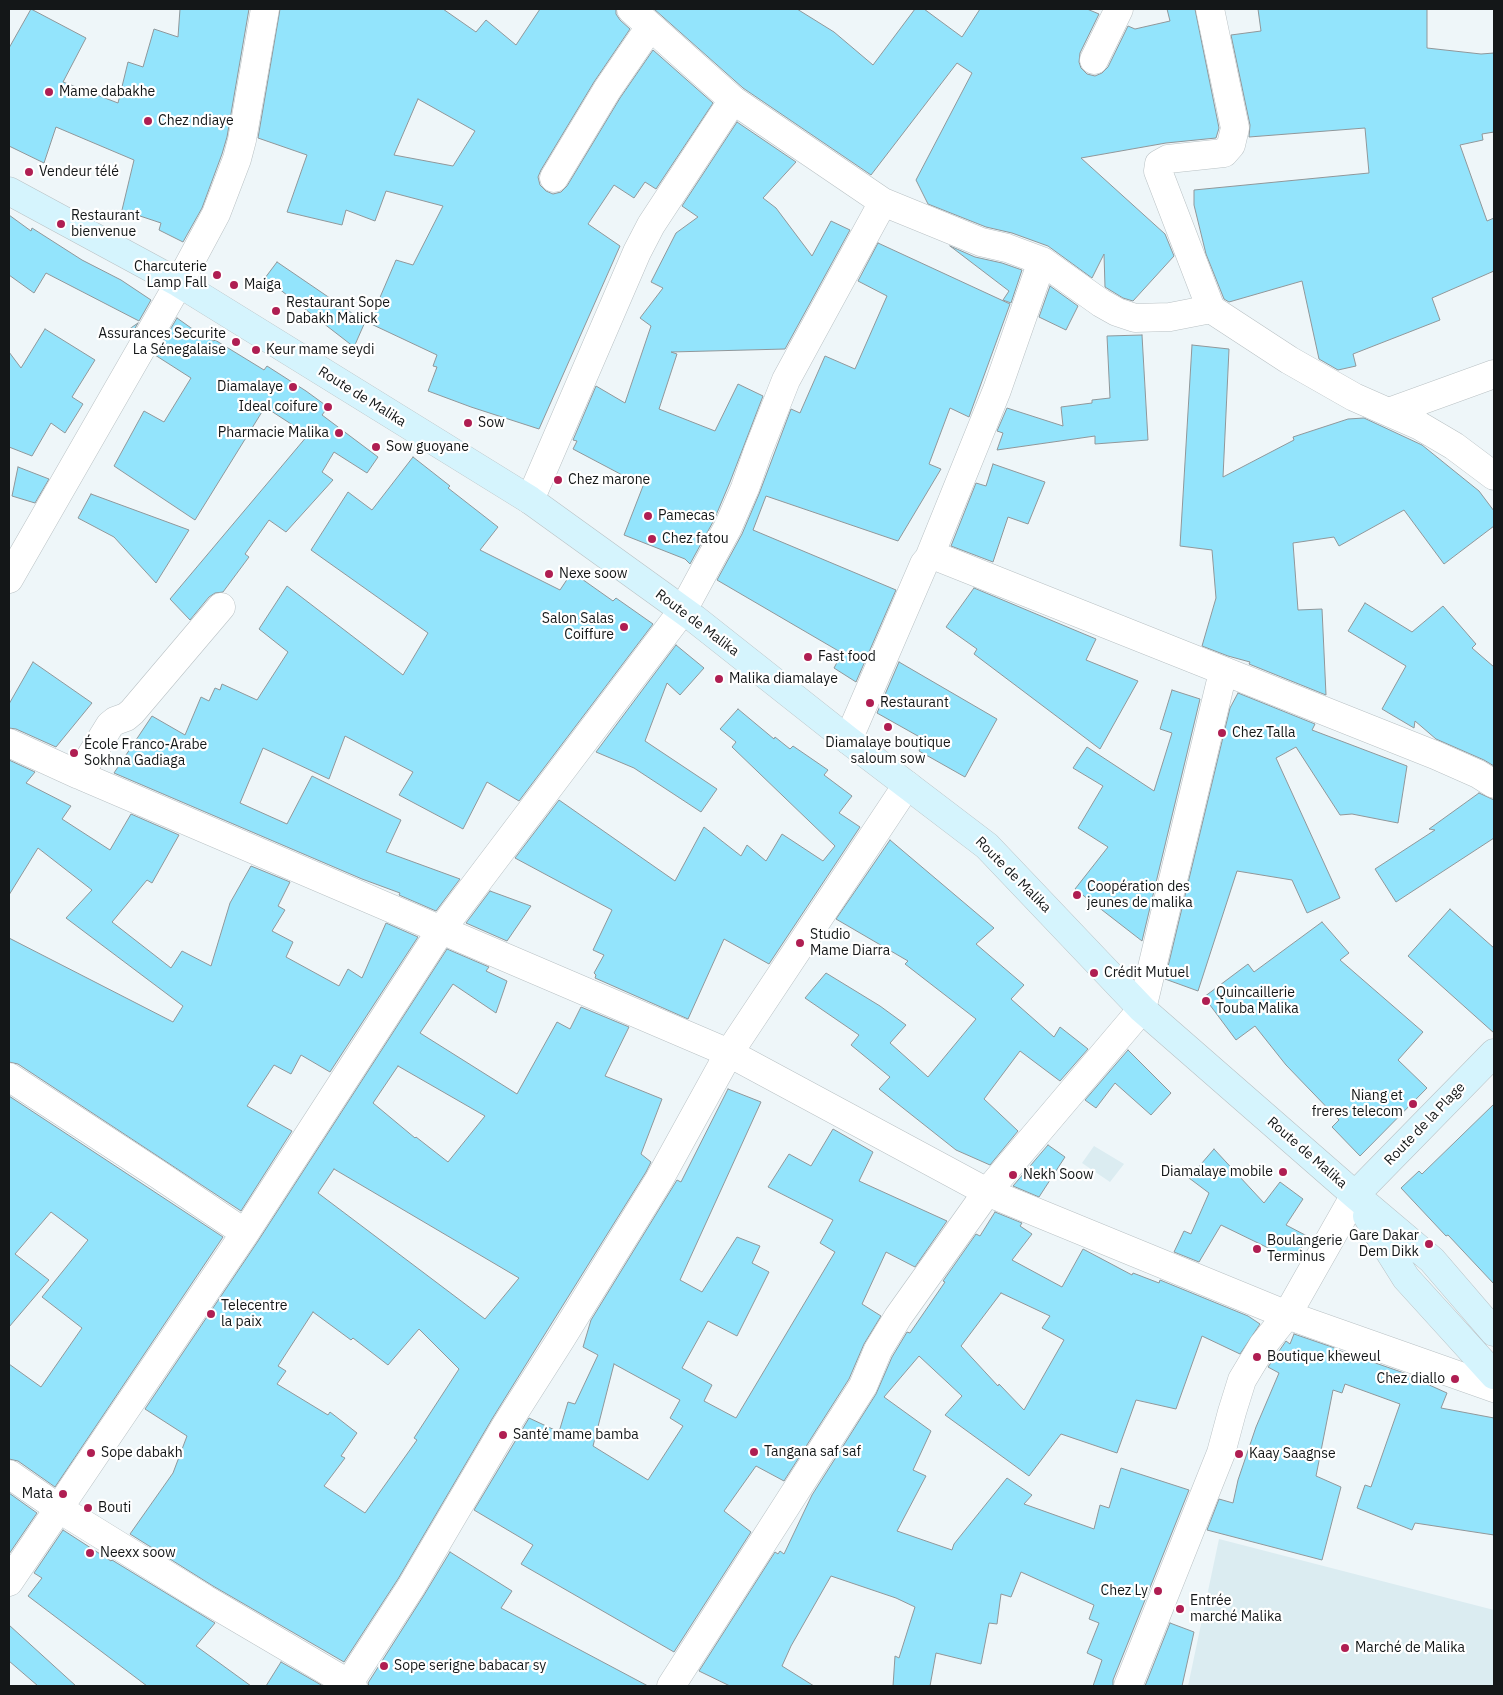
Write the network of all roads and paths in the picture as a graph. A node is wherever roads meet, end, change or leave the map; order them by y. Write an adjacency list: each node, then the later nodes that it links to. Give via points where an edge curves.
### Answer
1 (265, 9): 12 (street, via 237,159 216,214)
2 (631, 9): 5 (street)
3 (1119, 9): 6 (street)
4 (1210, 9): 13 (street, via 1235,128 1231,145 1224,153 1168,159 1159,164 1158,171)
5 (650, 27): 7 (street); 8 (street)
6 (1094, 60)
7 (733, 100): 10 (street); 17 (street, via 651,225)
8 (554, 178)
9 (9, 191): 12 (main road, Route de Malika)
10 (883, 202): 11 (street, via 981,242); 21 (street, via 786,380 728,527)
11 (1042, 261): 13 (street, via 1101,304 1135,318 1170,317); 18 (street, via 997,390)
12 (180, 283): 17 (main road, Route de Malika); 19 (street)
13 (1211, 309): 15 (street, via 1290,360 1354,397)
14 (1494, 374): 15 (street)
15 (1389, 412): 16 (street, via 1454,446)
16 (1494, 476)
17 (530, 500): 21 (main road, Route de Malika)
18 (929, 558): 22 (street, via 935,556); 23 (street)
19 (9, 580)
20 (221, 607): 25 (street, via 132,712 110,725)
21 (683, 610): 23 (main road, Route de Malika); 28 (street)
22 (1223, 672): 27 (street, via 1435,755); 29 (street)
23 (848, 740): 26 (main road, Route de Malika)
24 (9, 743): 25 (street)
25 (80, 775): 28 (street)
26 (907, 784): 29 (main road, Route de Malika, via 987,846); 30 (street)
27 (1494, 784)
28 (441, 930): 30 (street); 35 (street)
29 (1142, 1009): 33 (street); 34 (main road, Route de Malika)
30 (729, 1053): 33 (street); 43 (street, via 659,1180 504,1427)
31 (1494, 1053): 34 (main road, Route de la Plage)
32 (9, 1077): 35 (street)
33 (987, 1192): 36 (street); 44 (street, via 898,1317 878,1350 863,1386)
34 (1355, 1195): 36 (street); 37 (main road, Route de Malika, via 1432,1260); 38 (main road, Route de Malika, via 1406,1278)
35 (245, 1233): 41 (street)
36 (1287, 1315): 39 (street); 45 (street, via 1242,1380 1221,1453)
37 (1494, 1332)
38 (1494, 1375)
39 (1494, 1388)
40 (9, 1474): 41 (street)
41 (58, 1508): 42 (street); 43 (street)
42 (9, 1582)
43 (350, 1686)
44 (671, 1686)
45 (1128, 1686)

